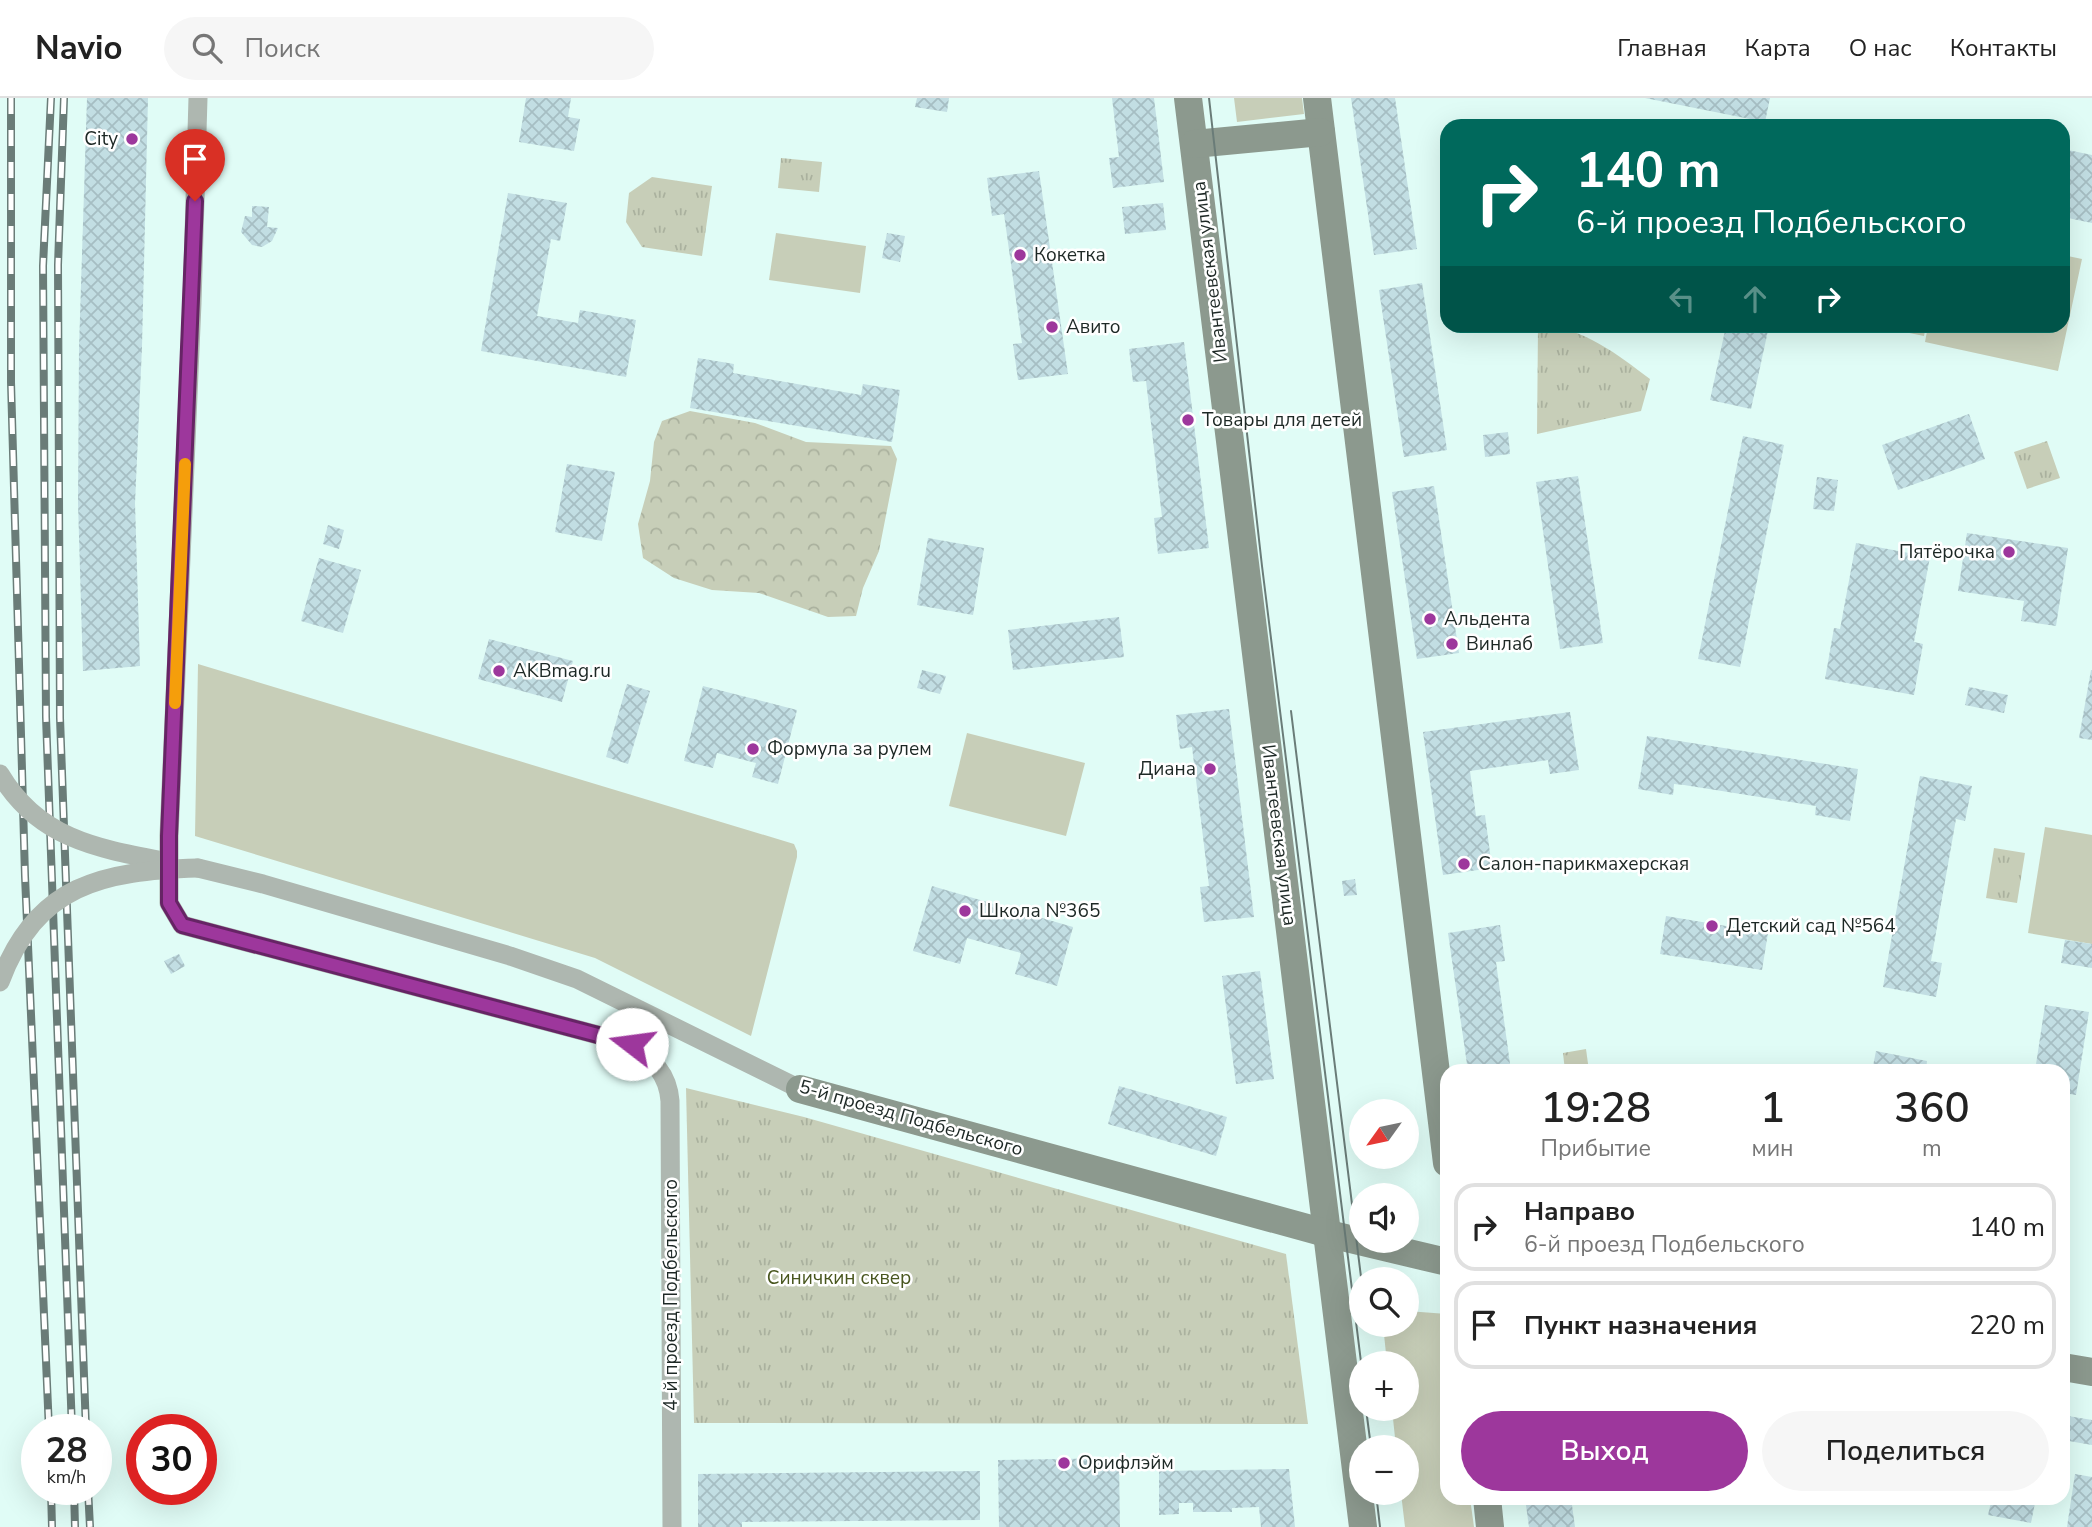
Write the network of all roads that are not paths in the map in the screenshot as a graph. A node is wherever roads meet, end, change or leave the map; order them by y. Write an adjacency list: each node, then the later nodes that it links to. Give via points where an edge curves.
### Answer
1 (198, 98): 16 (street, 4-й проезд Подбельского, via 169,903 182,925 632,1044 658,1065 669,1094)
2 (1188, 98): 5 (street, Ивантеевская улица)
3 (1317, 98): 4 (street)
4 (1321, 132): 5 (street); 10 (street)
5 (1194, 144): 11 (street, Ивантеевская улица)
6 (0, 774): 7 (street, bridge, via 20,804 67,837)
7 (198, 868): 8 (street, bridge, via 119,874 71,891 29,927); 9 (street, 5-й проезд Подбельского, via 577,979)
8 (0, 982)
9 (800, 1089): 11 (street, 5-й проезд Подбельского)
10 (1440, 1106)
11 (1329, 1234): 12 (street, 5-й проезд Подбельского); 17 (street, Ивантеевская улица)
12 (1440, 1260)
13 (2070, 1368): 14 (street)
14 (2092, 1372)
15 (1488, 1505): 18 (street)
16 (672, 1527)
17 (1363, 1527)
18 (1490, 1527)

